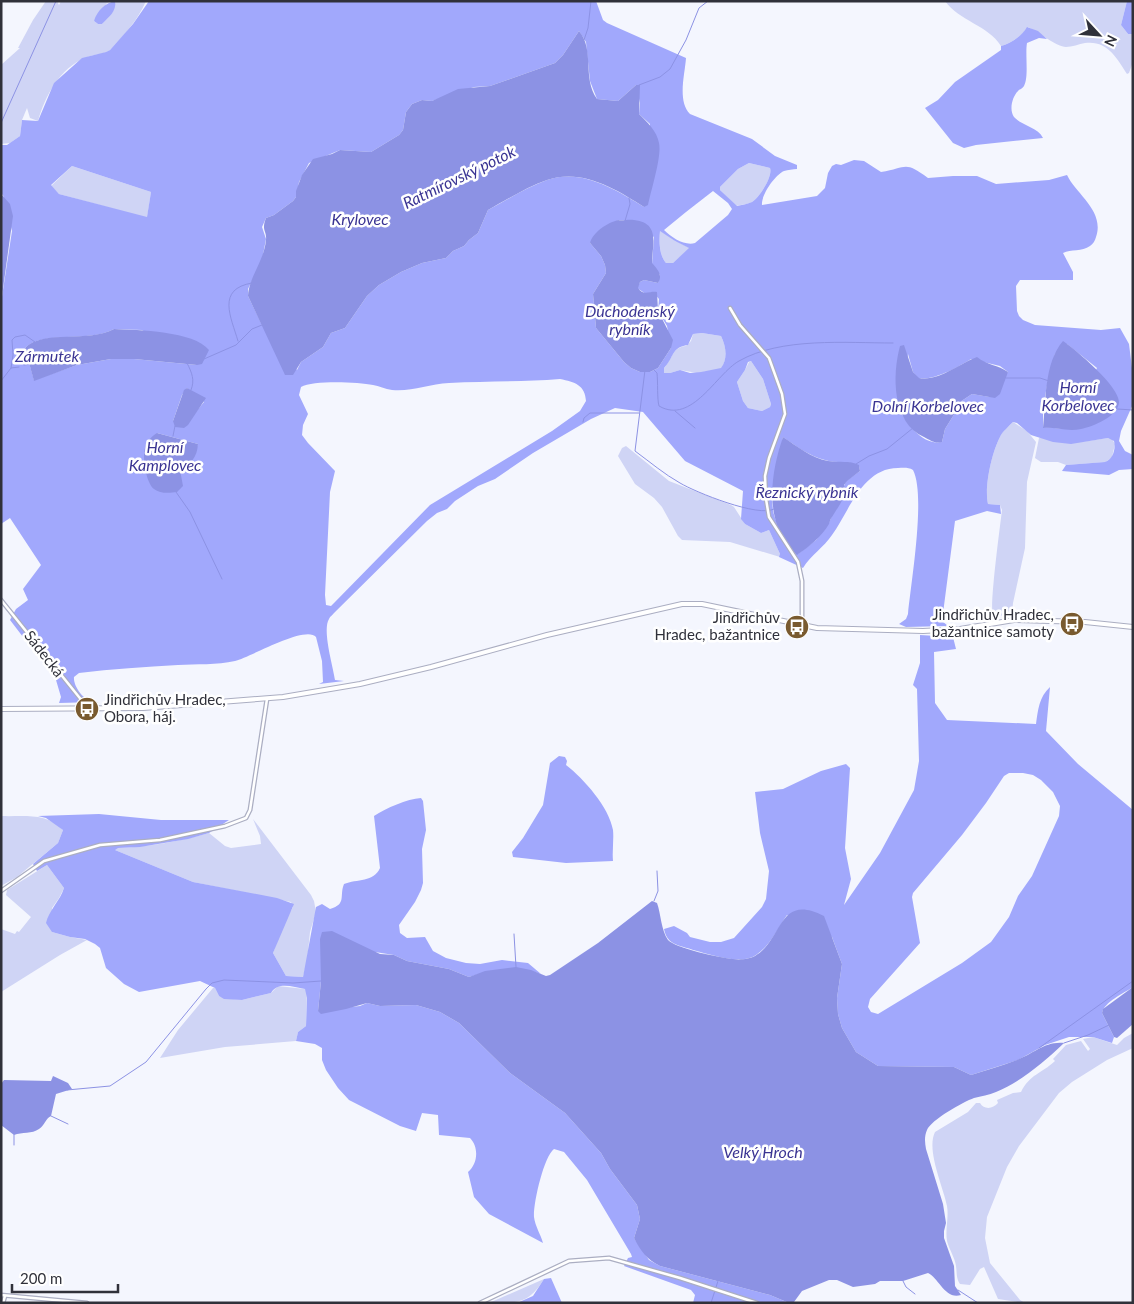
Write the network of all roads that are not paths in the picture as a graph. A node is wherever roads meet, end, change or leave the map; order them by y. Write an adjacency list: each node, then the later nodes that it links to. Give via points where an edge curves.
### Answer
1 (730, 308): 3 (street, via 769,358 782,394 785,414 769,458 765,476 766,499 768,517 798,562 802,581)
2 (1, 600): 6 (street, Sádecká)
3 (802, 626): 4 (main road, via 923,631 1014,620); 5 (main road, via 702,604 682,604 360,684)
4 (1133, 627)
5 (267, 699): 6 (main road, via 143,708); 8 (street, via 250,810 246,818 225,826 160,840 100,845 44,861)
6 (87, 708): 7 (main road)
7 (1, 709)
8 (1, 891)
9 (1, 1295): 10 (street)
10 (6, 1296): 11 (street); 12 (street)
11 (3, 1303)
12 (87, 1303)
13 (480, 1303): 14 (street, via 569,1261 609,1258)
14 (757, 1303)

